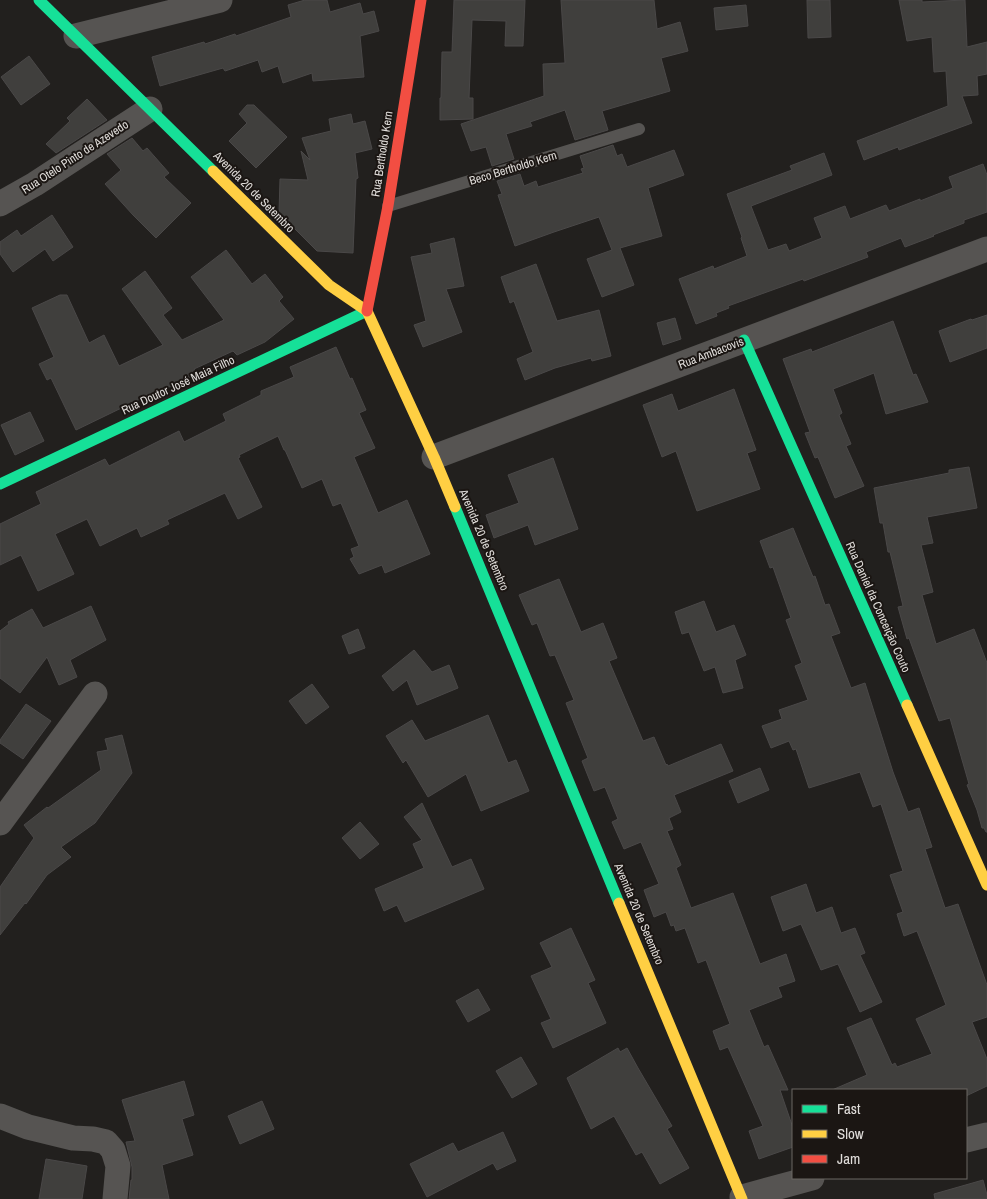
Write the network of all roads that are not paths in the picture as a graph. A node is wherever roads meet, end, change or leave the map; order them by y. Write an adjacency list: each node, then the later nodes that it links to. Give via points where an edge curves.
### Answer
1 (39, 0): 4 (street, Avenida 20 de Setembro)
2 (220, 0): 4 (street)
3 (421, 0): 8 (street, Rua Bertholdo Kern)
4 (76, 36): 5 (street, Avenida 20 de Setembro)
5 (150, 109): 7 (street, Rua Otelo Pinto de Azevedo); 10 (street, Avenida 20 de Setembro, via 329,285)
6 (639, 129): 8 (lane, Beco Bertholdo Kern)
7 (0, 204)
8 (388, 206): 10 (street, Rua Bertholdo Kern)
9 (987, 249): 11 (street, Rua Ambacovis)
10 (367, 311): 12 (street, Avenida 20 de Setembro); 13 (street, Rua Doutor José Maia Filho)
11 (744, 340): 12 (street, Rua Ambacovis); 16 (street, Rua Daniel da Conceição Couto)
12 (434, 457): 22 (street, Avenida 20 de Setembro)
13 (0, 484)
14 (95, 694): 15 (street)
15 (0, 824)
16 (987, 885)
17 (0, 1116): 21 (street, via 28,1127 106,1142 113,1150 118,1166)
18 (987, 1135): 19 (street)
19 (967, 1140)
20 (808, 1179): 22 (street)
21 (116, 1188)
22 (742, 1198)

